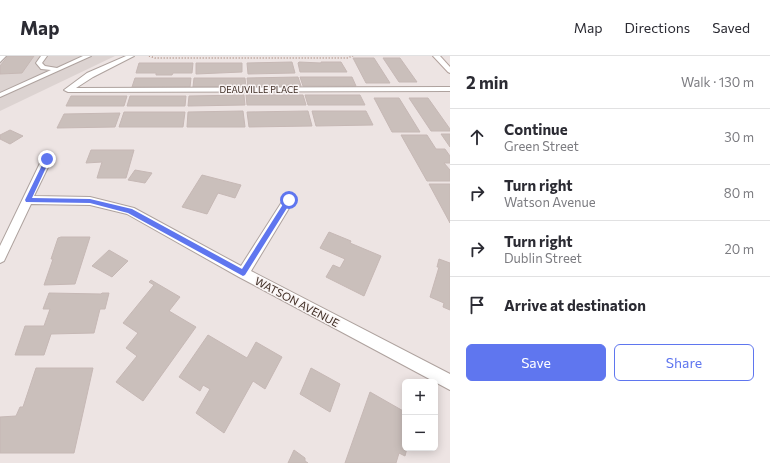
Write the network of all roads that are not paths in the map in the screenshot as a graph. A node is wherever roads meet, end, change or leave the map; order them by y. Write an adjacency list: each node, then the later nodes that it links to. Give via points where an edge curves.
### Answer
1 (3, 56): 6 (lane)
2 (44, 56): 7 (lane, via 39,63 43,68)
3 (88, 56): 7 (lane)
4 (131, 56): 10 (street, DEAUVILLE PLACE, via 90,75 68,90)
5 (436, 56): 8 (street)
6 (0, 60)
7 (58, 69): 11 (lane)
8 (450, 71)
9 (0, 87): 11 (lane)
10 (450, 89)
11 (8, 92): 12 (lane)
12 (0, 95)
13 (47, 159): 14 (street)
14 (28, 200): 16 (street); 17 (street, WATSON AVENUE, via 90,201 130,211)
15 (289, 200): 17 (street)
16 (0, 258)
17 (243, 273): 18 (street, WATSON AVENUE)
18 (450, 382)

